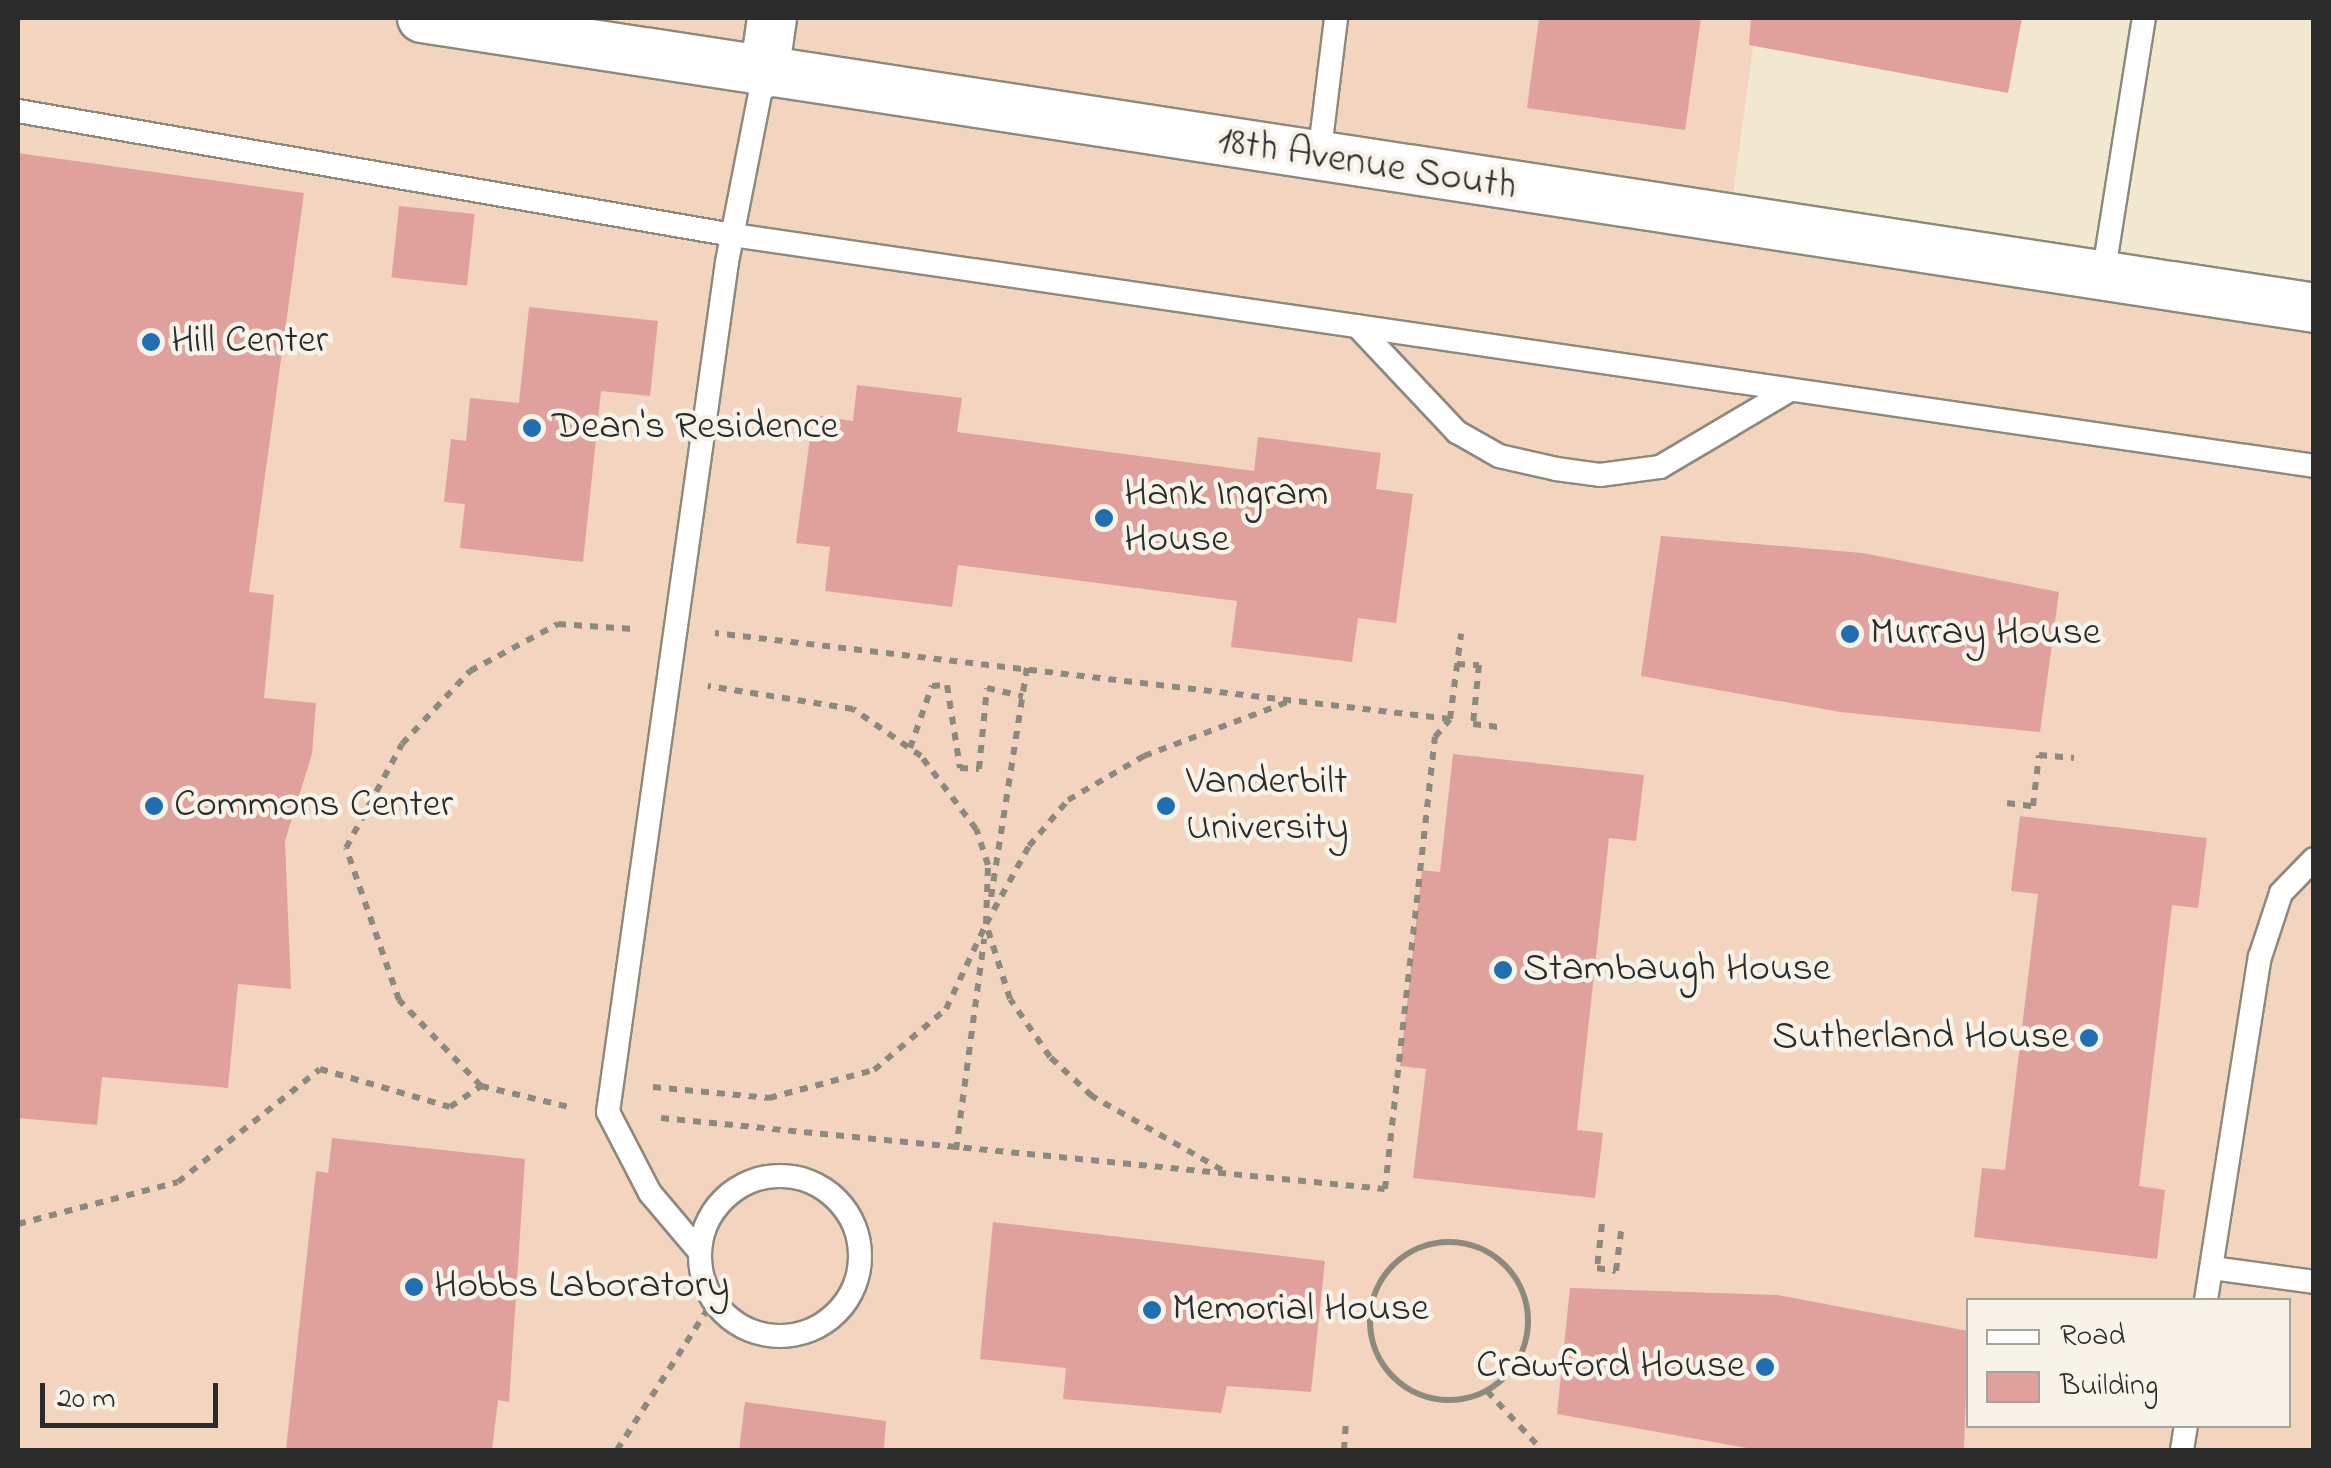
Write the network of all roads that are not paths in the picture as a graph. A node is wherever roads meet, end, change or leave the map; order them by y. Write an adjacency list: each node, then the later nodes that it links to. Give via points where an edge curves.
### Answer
1 (422, 18): 5 (street, 18th Avenue South)
2 (772, 18): 5 (street)
3 (1336, 18): 7 (lane)
4 (2144, 18): 9 (lane)
5 (764, 74): 7 (street, 18th Avenue South); 8 (lane)
6 (18, 111): 8 (lane)
7 (1319, 158): 9 (street, 18th Avenue South)
8 (733, 235): 11 (lane); 15 (lane, via 608,1112 650,1193)
9 (2103, 276): 10 (street, 18th Avenue South)
10 (2314, 308)
11 (1357, 326): 12 (lane); 12 (lane, via 1458,432 1499,456 1556,469 1660,467)
12 (1790, 390): 13 (lane)
13 (2314, 466)
14 (2314, 859): 16 (lane, via 2281,894 2260,958)
15 (699, 1251): 15 (lane, via 719,1203 764,1177 816,1184 852,1222 858,1274 848,1298 819,1325 754,1332 713,1301)
16 (2212, 1268): 17 (lane); 18 (lane)
17 (2314, 1282)
18 (2206, 1298)

